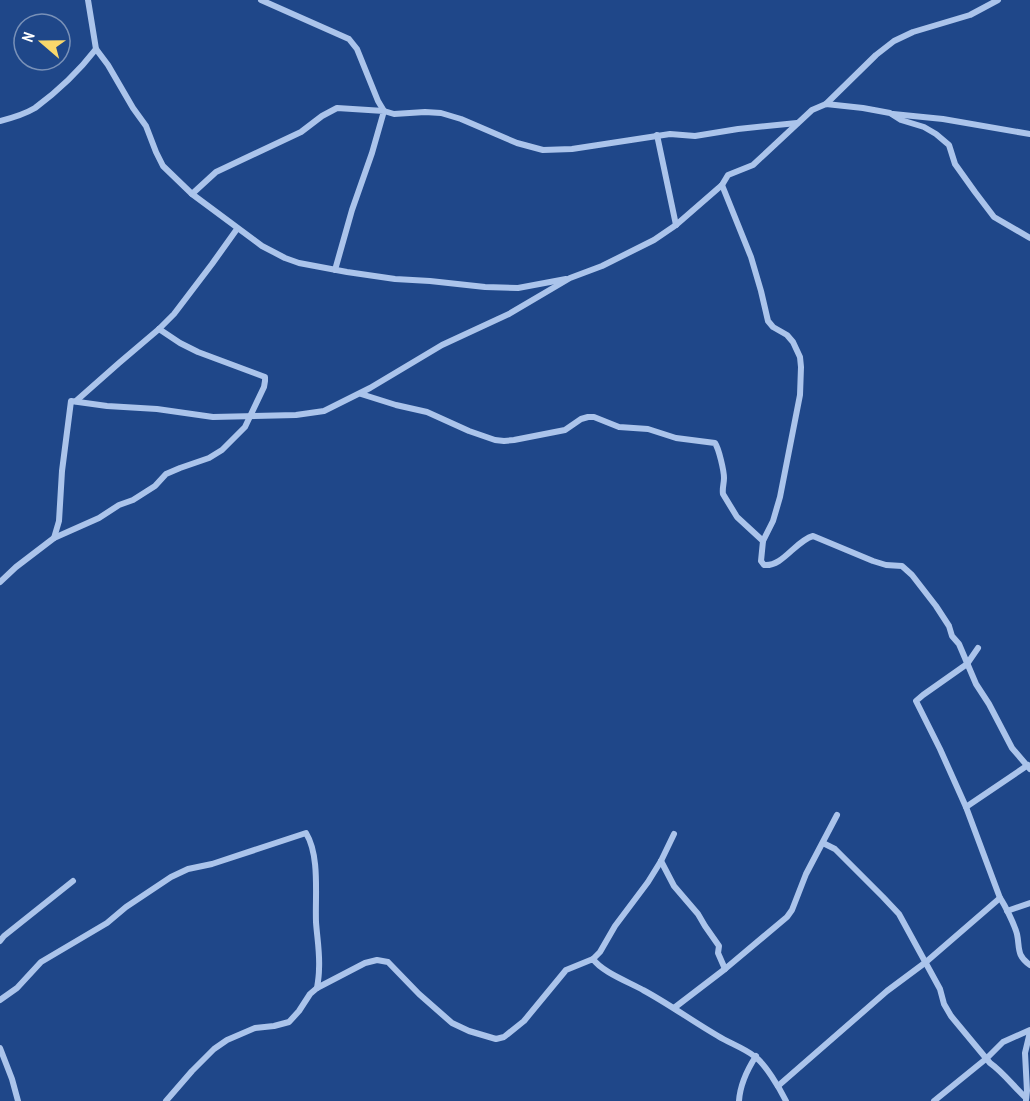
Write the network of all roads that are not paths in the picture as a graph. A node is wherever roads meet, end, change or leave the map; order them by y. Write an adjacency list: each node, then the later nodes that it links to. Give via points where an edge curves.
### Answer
1 (88, 0): 4 (street)
2 (261, 0): 6 (street, via 349,39)
3 (998, 0): 5 (street, via 970,15 894,41)
4 (96, 49): 8 (street, via 78,71 34,109); 13 (street, via 146,126 163,166)
5 (826, 104): 7 (street); 9 (street)
6 (384, 111): 11 (street, via 441,113 543,150); 13 (street, via 338,108 301,132 216,172); 17 (street)
7 (890, 113): 10 (street); 16 (street, via 936,134 949,146 955,164 994,216)
8 (0, 121)
9 (797, 123): 11 (street, via 695,136); 12 (street, via 753,165 728,175)
10 (1030, 134)
11 (657, 135): 14 (street)
12 (722, 185): 14 (street); 24 (street, via 754,266 768,321 787,335 800,357 800,395 780,497)
13 (192, 194): 15 (street)
14 (676, 225): 18 (street, via 638,249)
15 (237, 229): 17 (street, via 285,258); 19 (street)
16 (1030, 238)
17 (335, 270): 18 (street, via 507,288)
18 (570, 278): 20 (street, via 509,314 433,350)
19 (159, 329): 21 (street); 22 (street, via 198,352 265,377)
20 (361, 394): 22 (street, via 320,412); 24 (street, via 427,412 495,440 565,430 581,419 594,417 619,428 648,429 687,440 712,442 716,444 724,476 725,498 737,517)
21 (76, 401): 22 (street, via 203,416); 23 (street, via 71,401)
22 (250, 417): 23 (street, via 243,431 216,455 166,474 133,500)
23 (54, 538): 25 (street)
24 (763, 541): 27 (street, via 761,561 765,565 813,536 873,561 902,566 936,606)
25 (0, 582)
26 (978, 648): 27 (street)
27 (967, 664): 28 (street, via 1012,748); 29 (street, via 916,701)
28 (1029, 767): 29 (street)
29 (966, 807): 35 (street)
30 (837, 815): 32 (street)
31 (674, 834): 33 (street)
32 (823, 843): 40 (street, via 835,849 899,914); 42 (street, via 788,917)
33 (661, 861): 39 (street); 42 (street, via 674,886 719,946)
34 (73, 881): 38 (street)
35 (1000, 898): 37 (street); 40 (street)
36 (1030, 903): 37 (street)
37 (1007, 911): 41 (street, via 1017,934 1018,951)
38 (0, 940)
39 (593, 959): 43 (street, via 566,970 524,1021 500,1039 452,1023 385,962 365,963); 45 (street, via 607,971)
40 (926, 962): 49 (street, via 951,1016); 50 (street, via 886,991)
41 (1030, 965)
42 (725, 969): 45 (street)
43 (317, 988): 44 (street, via 320,968 316,888 306,833 171,877 89,935 41,962); 53 (street, via 289,1022 226,1040)
44 (0, 1000)
45 (674, 1008): 48 (street)
46 (1030, 1031): 49 (street, via 1003,1042); 51 (street, via 1025,1053)
47 (0, 1048): 52 (street)
48 (756, 1056): 50 (street); 54 (street)
49 (987, 1058): 51 (street); 56 (street)
50 (778, 1086): 55 (street)
51 (1026, 1100)
52 (18, 1101)
53 (166, 1101)
54 (739, 1101)
55 (786, 1101)
56 (934, 1101)

